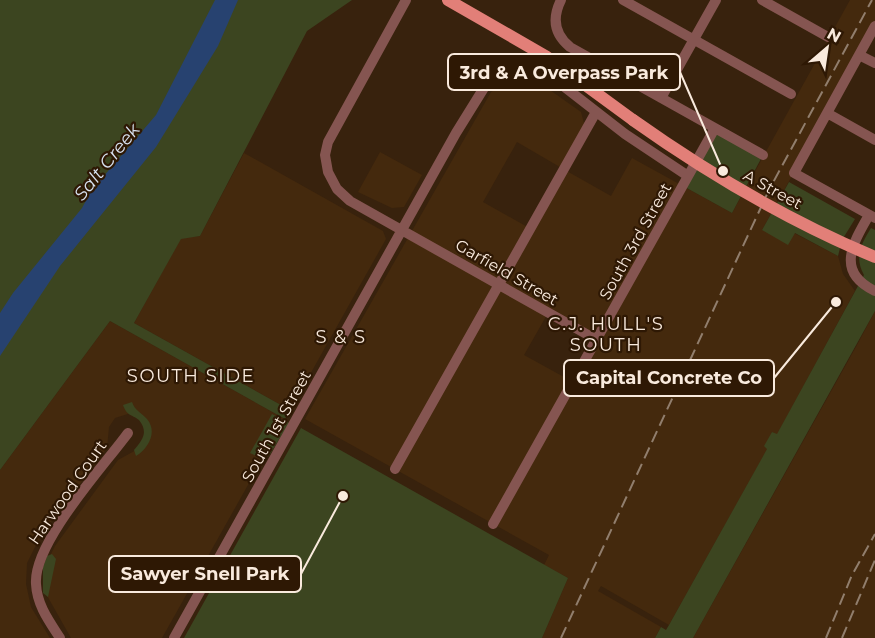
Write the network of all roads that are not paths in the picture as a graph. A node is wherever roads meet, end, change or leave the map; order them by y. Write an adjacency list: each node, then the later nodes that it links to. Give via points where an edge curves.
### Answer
1 (406, 0): 21 (street, Garfield Street, via 333,130 325,155 330,176 342,195)
2 (448, 0): 22 (main road, A Street, bridge, via 558,64 633,120 746,194)
3 (561, 0): 13 (street, A Street, via 556,25 562,40)
4 (623, 0): 9 (street)
5 (716, 0): 9 (street)
6 (762, 0): 8 (street)
7 (875, 26): 10 (street)
8 (828, 37)
9 (694, 39): 12 (street); 13 (street)
10 (859, 54): 11 (street); 15 (street)
11 (875, 63)
12 (791, 94)
13 (661, 98): 16 (street, A Street)
14 (596, 112): 19 (street); 21 (street, South 1st Street, via 542,72 520,68 496,76 479,93); 23 (street)
15 (827, 113): 17 (street); 20 (street, A Street, via 794,172)
16 (715, 129): 18 (street, A Street); 19 (street, South 3rd Street)
17 (875, 141)
18 (764, 155)
19 (688, 176): 25 (street, South 3rd Street)
20 (872, 217): 24 (street, via 850,250 854,273 861,283)
21 (403, 230): 23 (street, Garfield Street); 30 (street, South 1st Street)
22 (875, 257)
23 (500, 285): 25 (street, Garfield Street); 27 (street)
24 (875, 291)
25 (597, 340): 28 (street, South 3rd Street)
26 (128, 432): 29 (street, Harwood Court, via 39,559 39,603)
27 (395, 469)
28 (493, 524)
29 (60, 638)
30 (174, 638)

